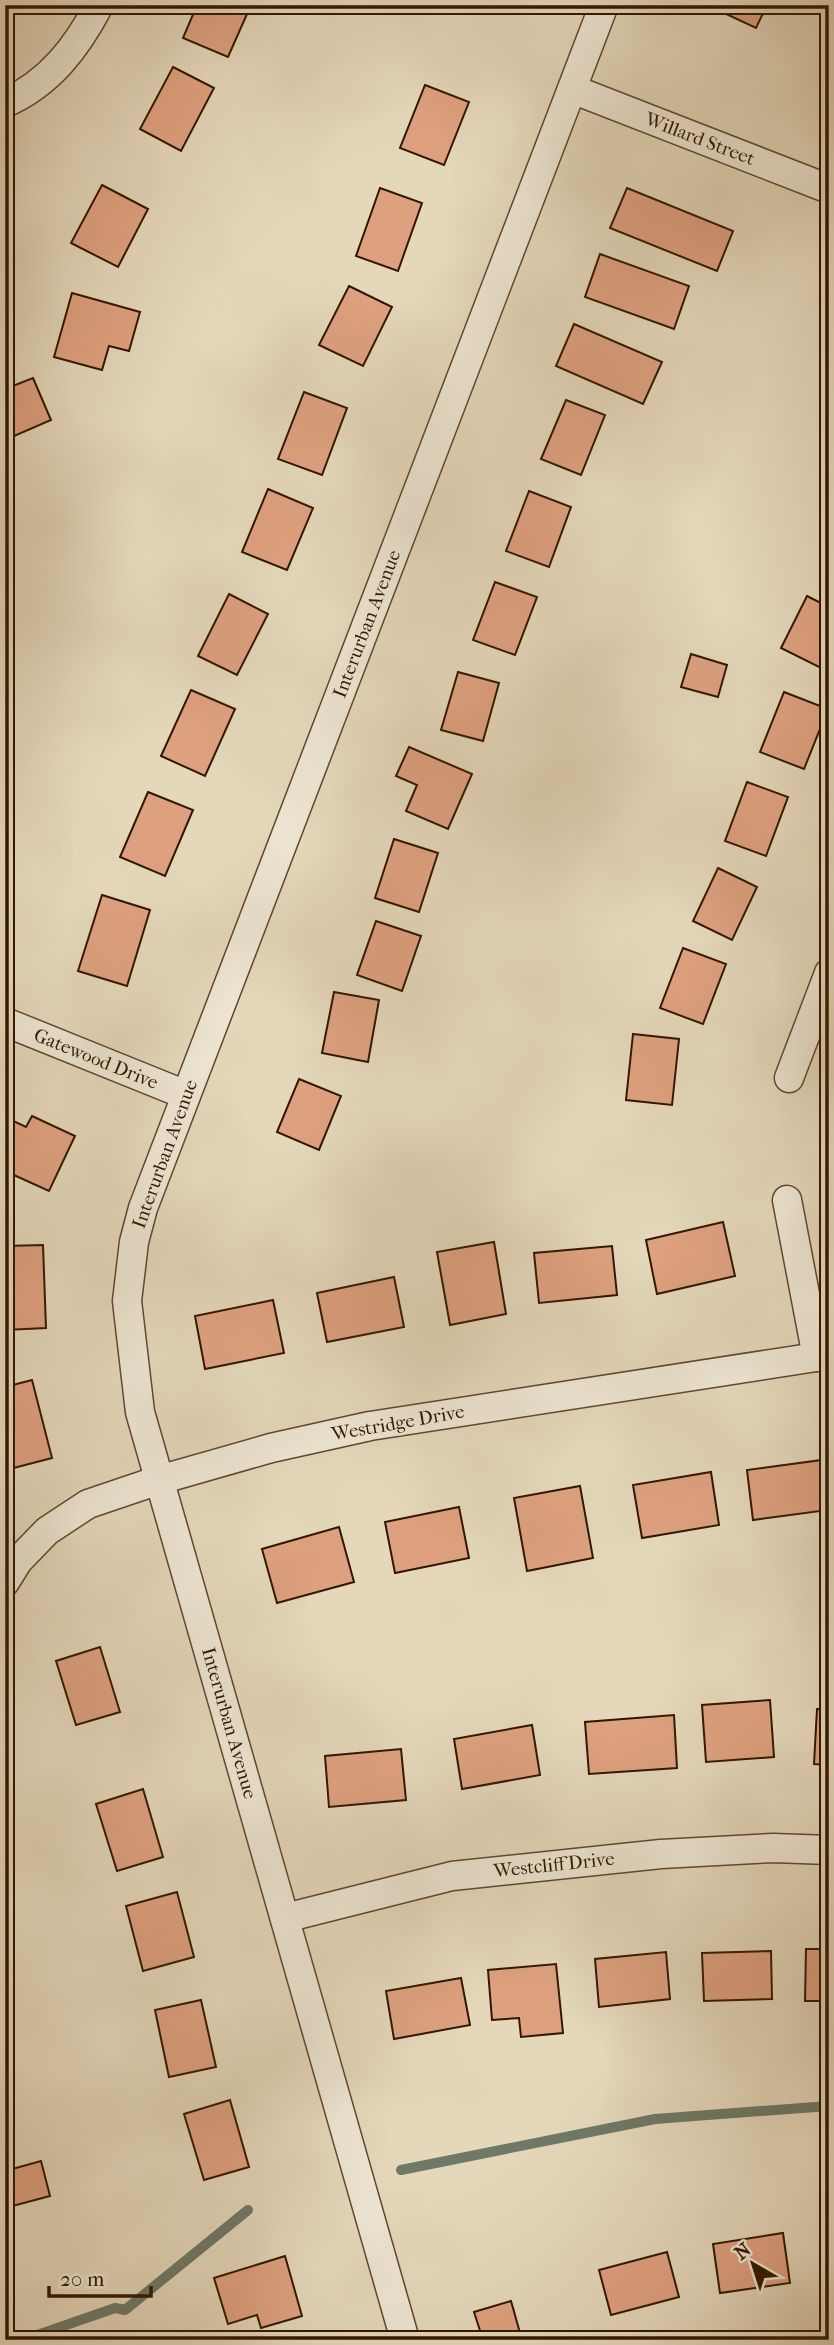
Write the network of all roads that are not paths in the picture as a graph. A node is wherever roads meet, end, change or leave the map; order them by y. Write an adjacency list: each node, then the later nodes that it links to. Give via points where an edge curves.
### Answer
1 (99, 5): 4 (street, via 83,37 54,71)
2 (604, 5): 3 (street, Interurban Avenue)
3 (572, 89): 5 (street, Willard Street); 9 (street, Interurban Avenue)
4 (5, 103)
5 (829, 189)
6 (829, 973): 8 (street)
7 (5, 1022): 9 (street, Gatewood Drive)
8 (789, 1078)
9 (186, 1095): 12 (street, Interurban Avenue, via 143,1208 127,1301 140,1412)
10 (787, 1200): 11 (street)
11 (823, 1356): 12 (street, Westridge Drive, via 370,1426)
12 (159, 1480): 13 (street, Westridge Drive, via 88,1504 47,1531); 15 (street, Interurban Avenue)
13 (5, 1582)
14 (829, 1850): 15 (street, Westcliff Drive, via 661,1854 453,1876)
15 (285, 1918): 16 (street, Interurban Avenue)
16 (405, 2340)

